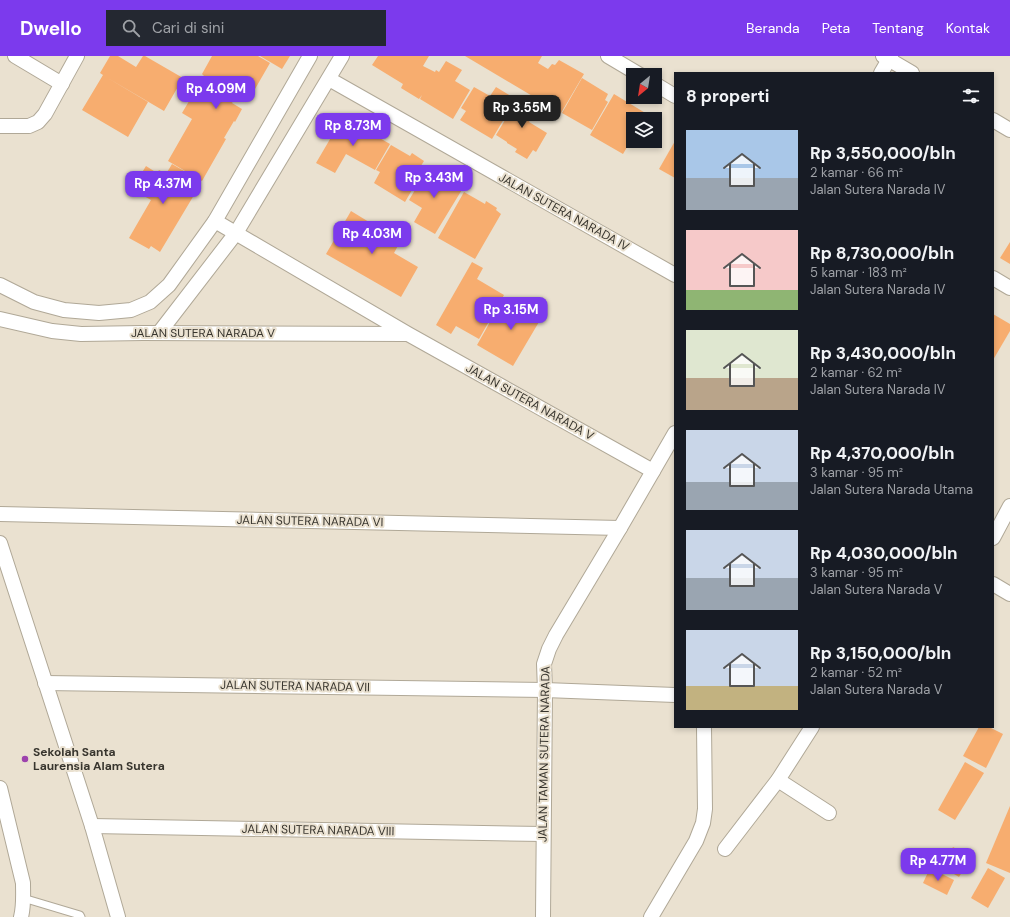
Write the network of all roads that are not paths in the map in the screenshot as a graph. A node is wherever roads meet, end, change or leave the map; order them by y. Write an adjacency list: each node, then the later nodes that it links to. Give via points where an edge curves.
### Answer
1 (15, 56): 11 (street)
2 (77, 56): 11 (street)
3 (310, 56): 17 (street)
4 (342, 56): 10 (street)
5 (608, 56): 7 (street)
6 (888, 57): 8 (street); 9 (street)
7 (628, 68)
8 (881, 72)
9 (910, 72)
10 (329, 79): 18 (street); 19 (street, JALAN SUTERA NARADA IV)
11 (62, 84): 15 (street, via 38,122 30,126)
12 (662, 88): 13 (street)
13 (674, 95)
14 (994, 121): 16 (street)
15 (0, 126)
16 (1010, 130)
17 (215, 220): 18 (street, JALAN SUTERA NARADA V); 21 (street, via 169,286 150,302 131,310 99,313 64,310 34,302)
18 (236, 234): 24 (street); 25 (street, JALAN SUTERA NARADA V)
19 (674, 274)
20 (994, 279): 22 (street)
21 (0, 285)
22 (1010, 288)
23 (0, 319): 24 (street, JALAN SUTERA NARADA V, via 52,331 81,334)
24 (159, 333): 25 (street, JALAN SUTERA NARADA V)
25 (408, 334): 27 (street, JALAN SUTERA NARADA V)
26 (674, 435): 27 (street, JALAN TAMAN SUTERA NARADA)
27 (653, 471): 30 (street, JALAN TAMAN SUTERA NARADA)
28 (1010, 506): 31 (street)
29 (0, 514): 30 (street, JALAN SUTERA NARADA VI)
30 (620, 528): 36 (street, JALAN TAMAN SUTERA NARADA, via 549,648 544,664)
31 (995, 530)
32 (0, 543): 35 (street)
33 (994, 585): 34 (street)
34 (1010, 594)
35 (45, 683): 36 (street, JALAN SUTERA NARADA VII); 43 (street)
36 (546, 690): 37 (street, JALAN SUTERA NARADA VII); 44 (street, JALAN TAMAN SUTERA NARADA)
37 (674, 695)
38 (704, 728): 51 (street, via 703,823 696,841)
39 (811, 728): 40 (street)
40 (778, 780): 42 (street); 45 (street)
41 (0, 788): 46 (street, via 23,883)
42 (829, 813)
43 (92, 826): 44 (street, JALAN SUTERA NARADA VIII); 49 (street)
44 (543, 834): 50 (street, JALAN TAMAN SUTERA NARADA)
45 (725, 848)
46 (24, 898): 47 (street); 48 (lane)
47 (21, 917)
48 (81, 917)
49 (118, 917)
50 (543, 917)
51 (650, 917)

